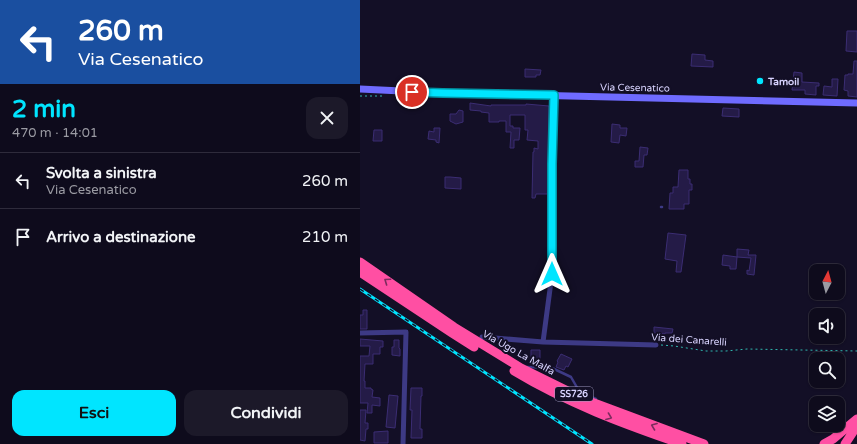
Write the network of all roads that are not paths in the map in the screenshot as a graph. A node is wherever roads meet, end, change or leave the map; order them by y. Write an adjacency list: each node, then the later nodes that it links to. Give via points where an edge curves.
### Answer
1 (360, 89): 2 (main road, Via Cesenatico)
2 (412, 92): 3 (main road, Via Cesenatico); 4 (main road, Via Cesenatico)
3 (360, 93)
4 (554, 95): 5 (main road, Via Cesenatico); 10 (street, via 552,274)
5 (857, 103)
6 (360, 262): 9 (highway, Via Ugo La Malfa / SS726, one-way to 6, via 454,327)
7 (360, 272): 23 (highway, Via Ugo La Malfa / SS726, one-way to 23, via 452,333 561,397)
8 (360, 333): 25 (street, via 406,332)
9 (481, 341): 10 (street, Via dei Canarelli); 12 (lane); 20 (highway, Via Ugo La Malfa / SS726, via 520,368 586,400)
10 (543, 342): 11 (street, Via dei Canarelli)
11 (656, 345)
12 (516, 360)
13 (522, 364): 14 (lane)
14 (528, 367): 15 (lane); 17 (lane, via 552,368 571,377)
15 (540, 374)
16 (573, 389): 17 (lane)
17 (579, 392): 18 (lane)
18 (598, 400)
19 (605, 403): 20 (lane)
20 (623, 414): 28 (highway, Via Ugo La Malfa / SS726, one-way to 20)
21 (857, 420): 29 (highway)
22 (857, 426): 24 (highway)
23 (661, 437): 26 (highway); 27 (highway, Via Ugo La Malfa / SS726)
24 (848, 440)
25 (403, 444)
26 (672, 444)
27 (682, 444)
28 (704, 444)
29 (824, 444)

